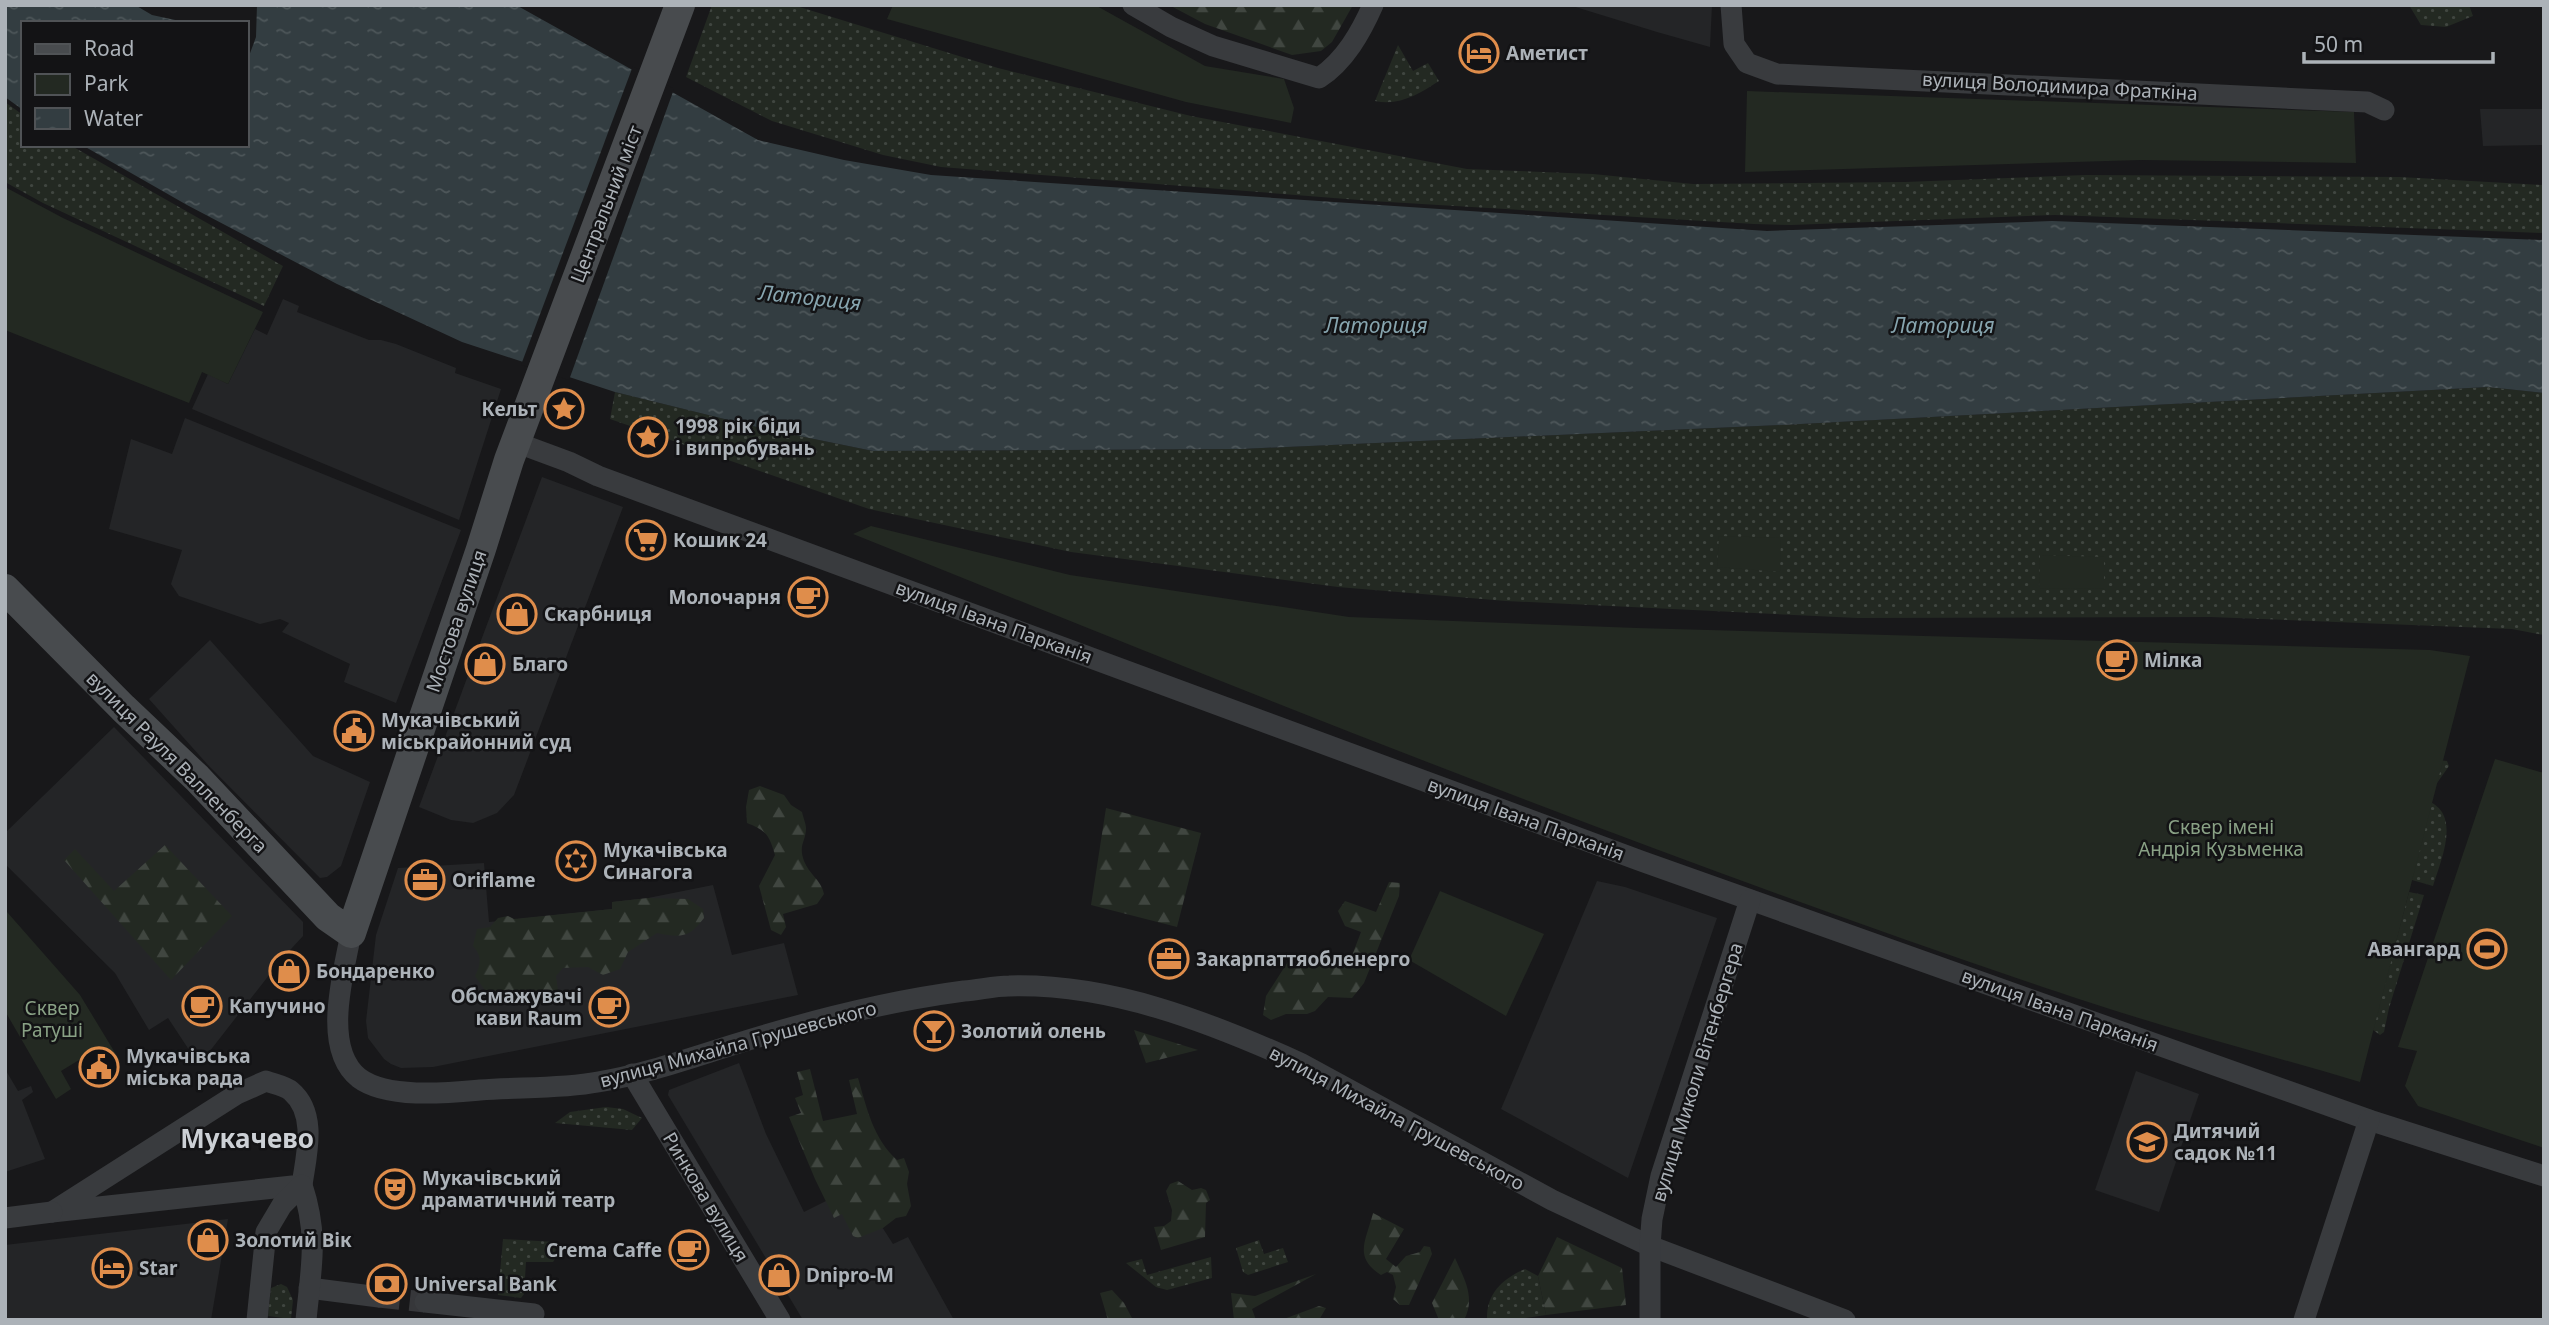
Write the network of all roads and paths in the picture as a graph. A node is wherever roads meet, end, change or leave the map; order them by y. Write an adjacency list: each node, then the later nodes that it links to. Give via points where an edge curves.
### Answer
1 (680, 5): 6 (street, Центральний міст)
2 (1133, 5): 3 (street, via 1213,46 1320,78 1348,50)
3 (1373, 5)
4 (1731, 5): 5 (street, вулиця Володимира Фраткіна, via 1734,44 1747,63 1777,74 2367,102)
5 (2384, 110)
6 (532, 403): 7 (street, Мостова вулиця)
7 (515, 442): 9 (street, вулиця Івана Парканія); 10 (street, Мостова вулиця)
8 (5, 589): 10 (street, вулиця Рауля Валленберга, via 197,778 328,917)
9 (1750, 900): 13 (street, вулиця Івана Парканія); 18 (street, вулиця Миколи Вітенбергера, via 1661,1176)
10 (351, 933): 11 (street, Мостова вулиця, via 339,1002)
11 (340, 1042): 12 (street, вулиця Михайла Грушевського, via 358,1077 390,1090 442,1093 566,1086)
12 (632, 1074): 18 (street, вулиця Михайла Грушевського, via 797,1025 920,998 1006,986 1088,991 1202,1022 1290,1058 1552,1200); 26 (street, Ринкова вулиця)
13 (2369, 1119): 14 (street, вулиця Івана Парканія); 29 (street)
14 (2544, 1176)
15 (302, 1185): 16 (street); 16 (street, via 309,1135 303,1105 290,1090 266,1081 237,1094); 19 (street, via 314,1239); 24 (street, via 282,1205 267,1232)
16 (52, 1212): 17 (street)
17 (5, 1218)
18 (1650, 1246): 23 (street, вулиця Михайла Грушевського); 27 (street, вулиця Миколи Вітенбергера)
19 (309, 1288): 20 (street); 25 (street)
20 (379, 1297)
21 (425, 1302): 22 (street)
22 (534, 1314)
23 (1820, 1315): 28 (street, вулиця Михайла Грушевського)
24 (257, 1320)
25 (306, 1320)
26 (780, 1320)
27 (1650, 1320)
28 (1845, 1320)
29 (2304, 1320)

